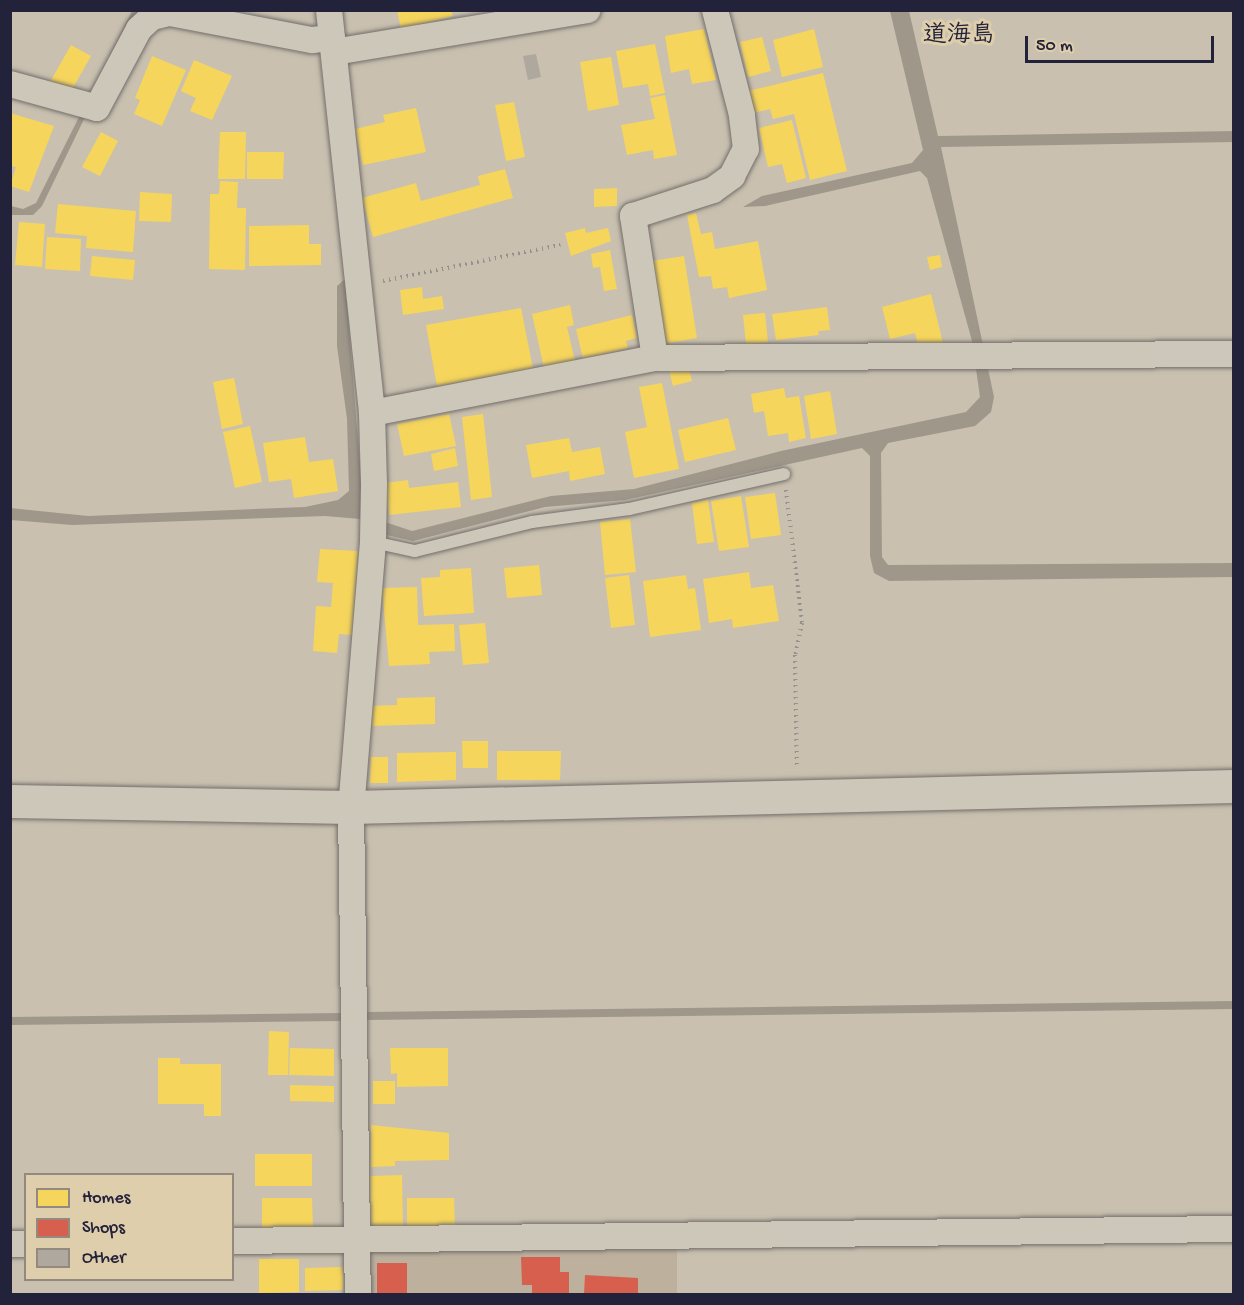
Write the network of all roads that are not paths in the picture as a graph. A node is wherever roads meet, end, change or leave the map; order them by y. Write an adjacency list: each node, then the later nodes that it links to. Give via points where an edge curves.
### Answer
1 (329, 10): 4 (street)
2 (588, 10): 4 (street)
3 (715, 10): 7 (street, via 742,115 746,149 732,176 712,190 633,216)
4 (333, 45): 5 (street, via 171,13 152,17 139,29 87,106); 8 (street)
5 (10, 84)
6 (1233, 354): 7 (street)
7 (655, 358): 8 (street)
8 (372, 413): 10 (street)
9 (784, 474): 10 (lane, via 629,509 532,522 415,551)
10 (373, 527): 13 (street)
11 (1233, 786): 13 (street)
12 (10, 801): 13 (street)
13 (351, 807): 15 (street)
14 (1233, 1229): 15 (street)
15 (358, 1240): 16 (street); 17 (street)
16 (234, 1241)
17 (358, 1294)

